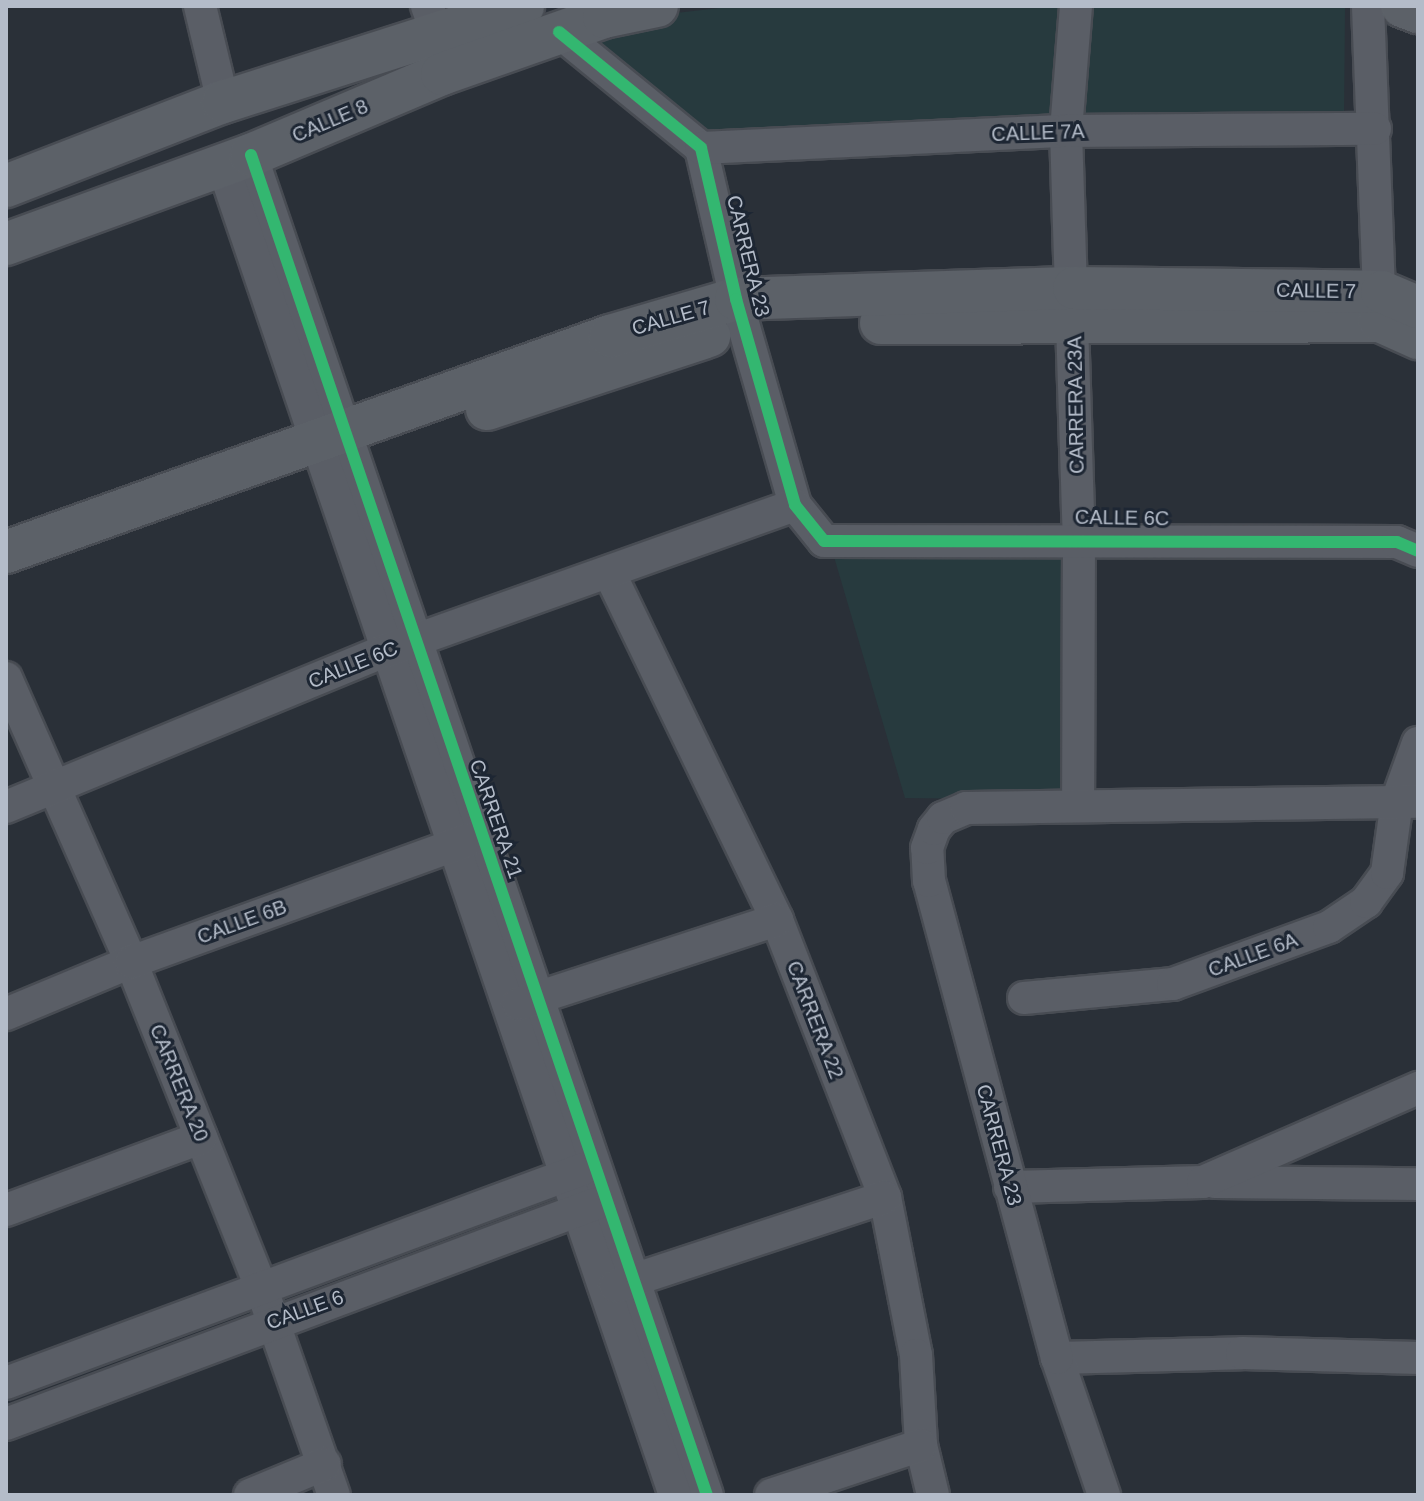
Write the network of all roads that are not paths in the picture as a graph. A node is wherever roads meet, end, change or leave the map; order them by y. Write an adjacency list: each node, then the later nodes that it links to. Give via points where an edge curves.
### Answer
1 (200, 6): 10 (street)
2 (523, 6): 8 (main road)
3 (657, 6): 9 (main road, CALLE 8)
4 (1076, 6): 12 (street, CARRERA 23A)
5 (1368, 6): 11 (street)
6 (1402, 6): 7 (main road)
7 (1418, 12)
8 (432, 19): 10 (main road)
9 (559, 32): 13 (street); 14 (main road, CALLE 8, via 442,74)
10 (223, 102): 15 (main road)
11 (1375, 129): 12 (street, CALLE 7A); 18 (street)
12 (1066, 131): 13 (street, CALLE 7A); 17 (street, CARRERA 23A)
13 (701, 148): 19 (street, CARRERA 23)
14 (237, 160): 16 (main road, CALLE 8); 21 (street)
15 (6, 186)
16 (6, 244)
17 (1074, 304): 18 (main road, CALLE 7); 19 (main road, CALLE 7); 23 (street, CARRERA 23A)
18 (1393, 306): 20 (main road, CALLE 7)
19 (740, 312): 21 (main road, CALLE 7); 22 (street, CARRERA 23)
20 (1418, 338)
21 (331, 448): 26 (main road, CALLE 7); 28 (main road, CALLE 7); 29 (street)
22 (795, 505): 24 (street, CARRERA 23); 27 (street, CALLE 6C)
23 (1079, 538): 24 (street, CALLE 6C); 25 (street, CALLE 6C, via 1397,542); 34 (street, CARRERA 23A)
24 (824, 541)
25 (1418, 551)
26 (6, 552)
27 (609, 572): 29 (street, CALLE 6C); 37 (street, CARRERA 22)
28 (6, 576)
29 (399, 646): 32 (street, CALLE 6C); 36 (street)
30 (6, 678): 32 (street, CARRERA 20)
31 (1418, 743): 33 (street, CALLE 6A)
32 (58, 787): 35 (street, CALLE 6C); 38 (street, CARRERA 20)
33 (1408, 802): 34 (street); 39 (street, CALLE 6A, via 1387,873 1366,902 1329,927 1173,984)
34 (1078, 805): 47 (street, CARRERA 23, via 966,808 943,818 927,848 929,881)
35 (6, 807)
36 (466, 841): 38 (street, CALLE 6B); 40 (street)
37 (777, 920): 40 (street); 48 (street, CARRERA 22)
38 (131, 962): 41 (street, CALLE 6B); 43 (street, CARRERA 20)
39 (1024, 998)
40 (521, 1003): 44 (street)
41 (6, 1014)
42 (1418, 1088): 45 (street)
43 (201, 1138): 50 (street); 52 (street, CARRERA 20)
44 (579, 1170): 49 (street); 52 (street, CALLE 6)
45 (1203, 1182): 46 (street); 47 (street)
46 (1418, 1184)
47 (1010, 1187): 54 (street, CARRERA 23)
48 (885, 1197): 51 (street); 58 (street, CARRERA 22, via 916,1355)
49 (591, 1205): 51 (street); 53 (street, CALLE 6)
50 (6, 1210)
51 (619, 1285): 62 (street); 63 (street)
52 (261, 1287): 53 (street, CARRERA 20); 56 (street, CALLE 6)
53 (273, 1322): 57 (street, CALLE 6); 59 (street, CARRERA 20)
54 (1057, 1358): 55 (street, via 1242,1353); 66 (street, CARRERA 23)
55 (1418, 1358)
56 (6, 1383)
57 (6, 1424)
58 (921, 1445): 64 (street); 65 (street, CARRERA 22)
59 (325, 1464): 60 (street); 61 (street, CARRERA 20)
60 (250, 1495)
61 (334, 1495)
62 (675, 1495)
63 (707, 1495)
64 (771, 1495)
65 (933, 1495)
66 (1104, 1495)

